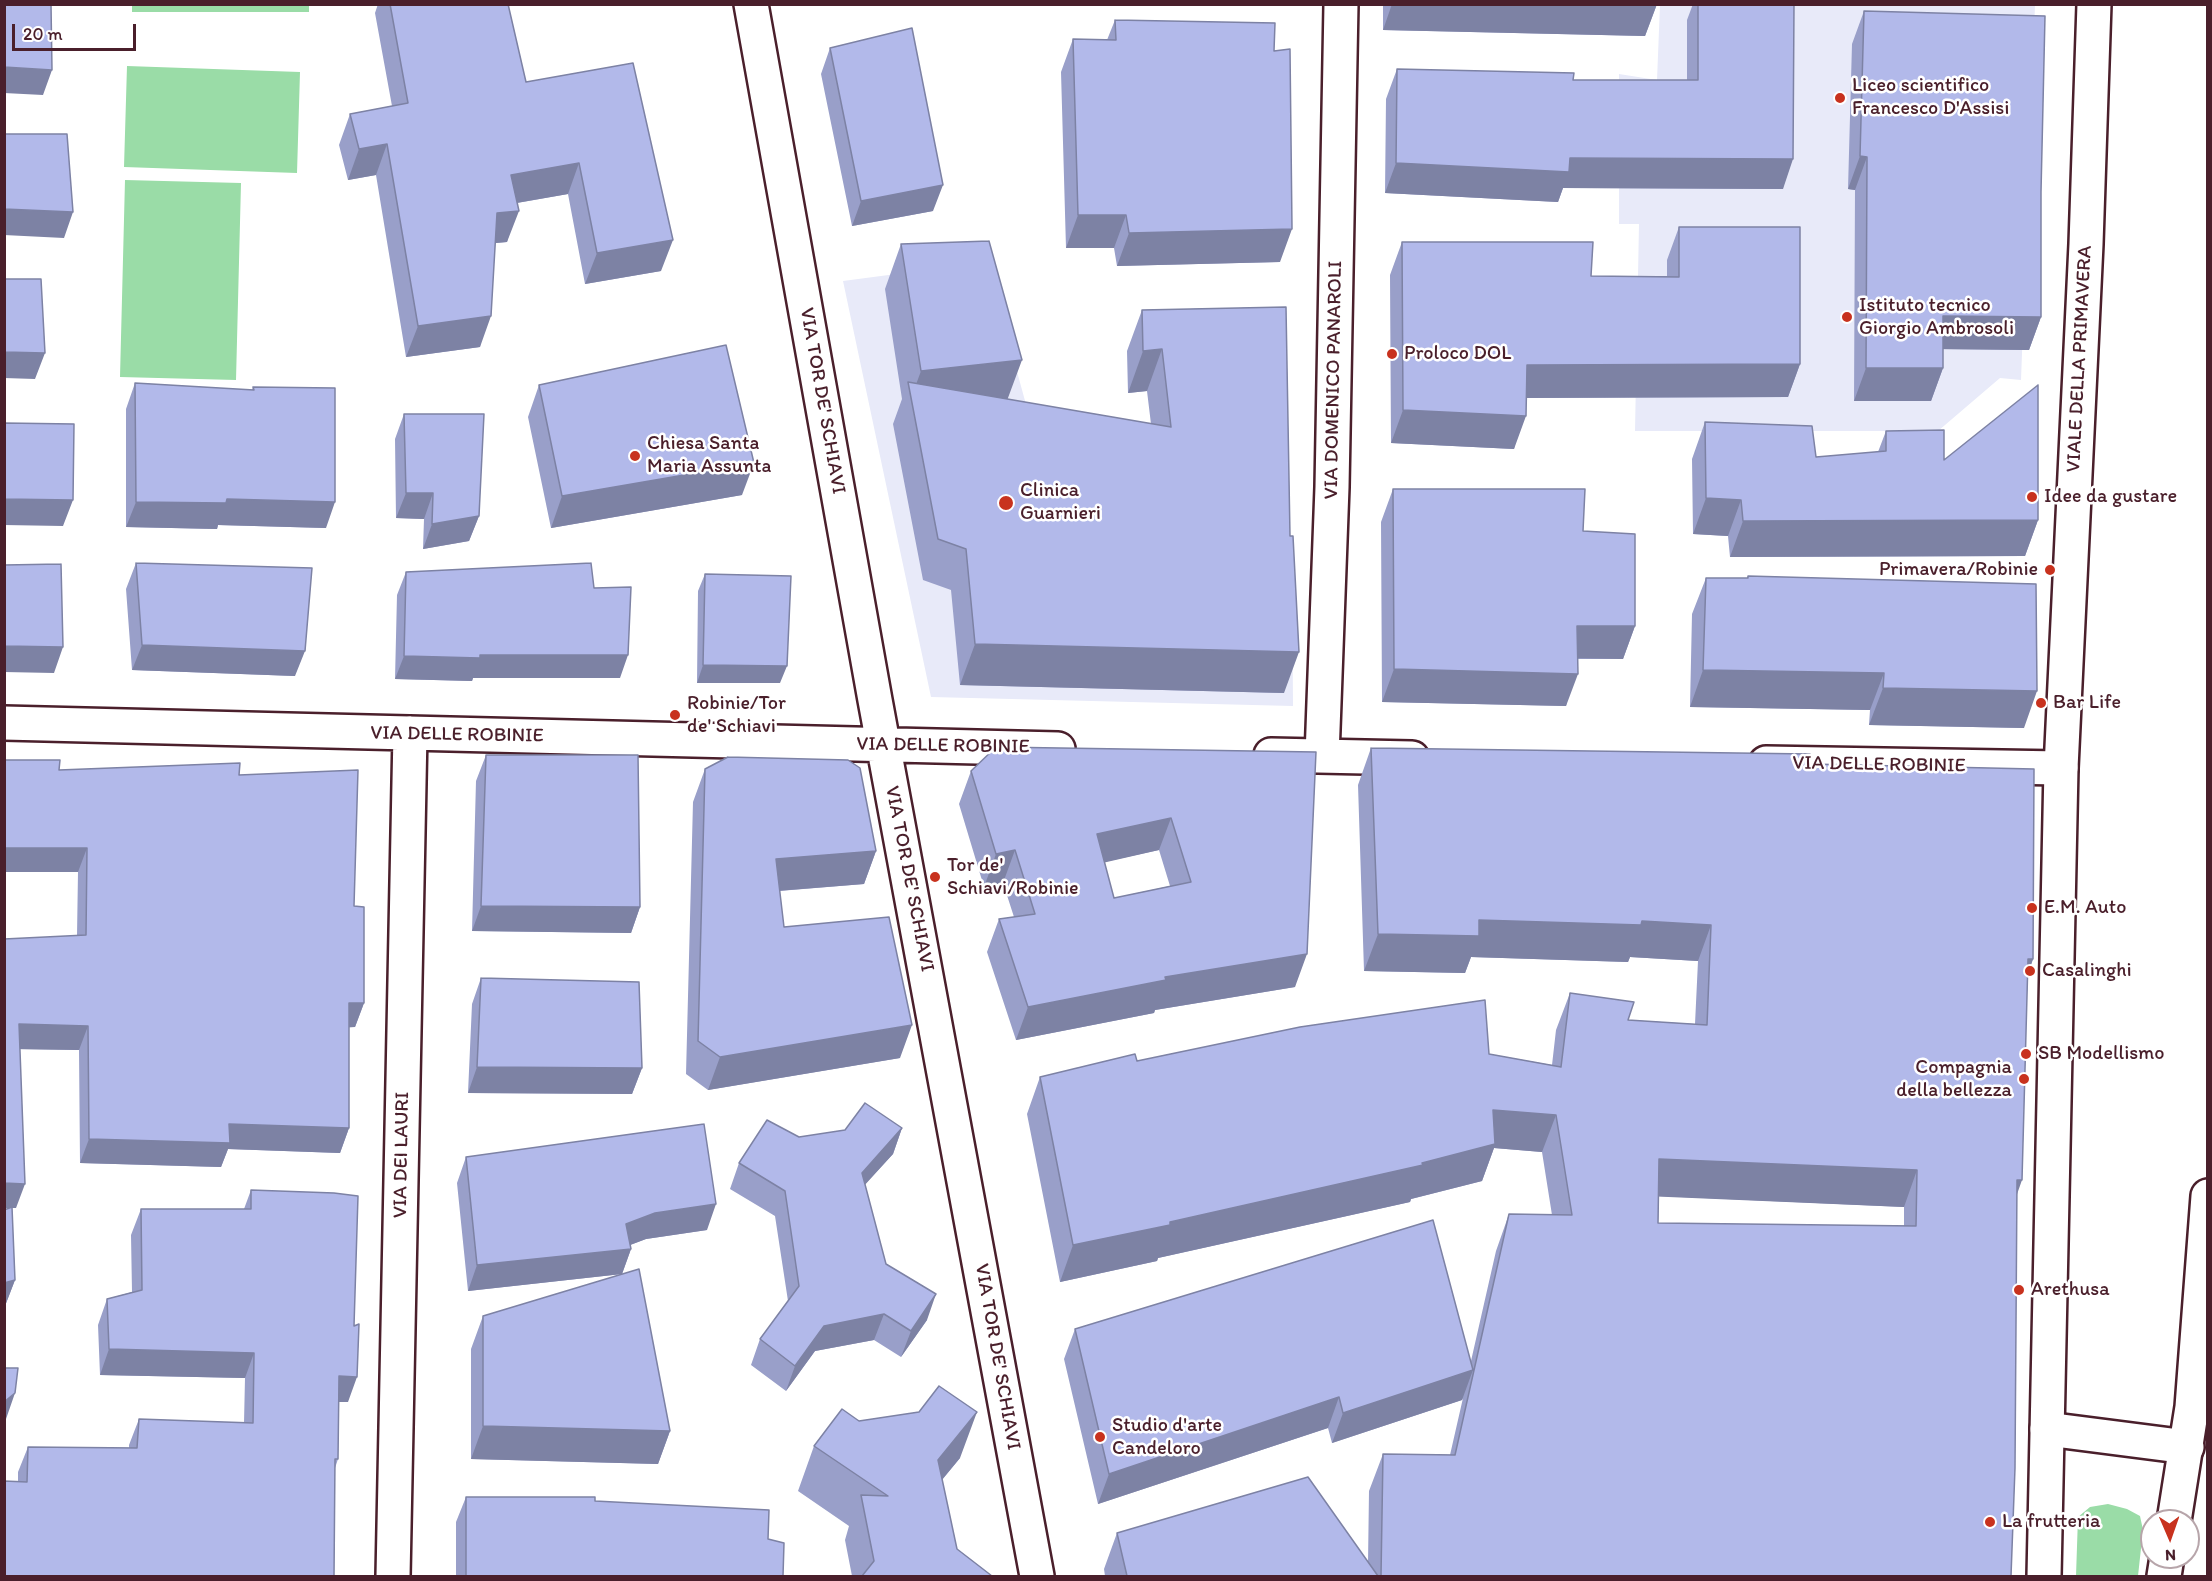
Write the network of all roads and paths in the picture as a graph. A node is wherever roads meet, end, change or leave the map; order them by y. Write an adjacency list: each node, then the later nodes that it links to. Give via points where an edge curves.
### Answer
1 (751, 4): 6 (street, VIA TOR DE' SCHIAVI)
2 (1341, 4): 9 (street, VIA DOMENICO PANAROLI, via 1332,487)
3 (2094, 4): 12 (street, VIALE DELLA PRIMAVERA)
4 (4, 723): 5 (street, VIA DELLE ROBINIE)
5 (410, 733): 6 (street, VIA DELLE ROBINIE); 18 (street, VIA DEI LAURI)
6 (883, 745): 7 (street, VIA DELLE ROBINIE); 19 (street, VIA TOR DE' SCHIAVI)
7 (1084, 750)
8 (1239, 754): 9 (street)
9 (1322, 756): 10 (street)
10 (1441, 758)
11 (1737, 763): 12 (street, VIA DELLE ROBINIE)
12 (2061, 768): 15 (street, VIALE DELLA PRIMAVERA)
13 (2208, 1196): 14 (street)
14 (2206, 1233): 16 (street)
15 (2047, 1429): 16 (street); 20 (street, VIALE DELLA PRIMAVERA)
16 (2187, 1447): 17 (street)
17 (2176, 1509)
18 (393, 1576)
19 (1037, 1576)
20 (2044, 1576)

